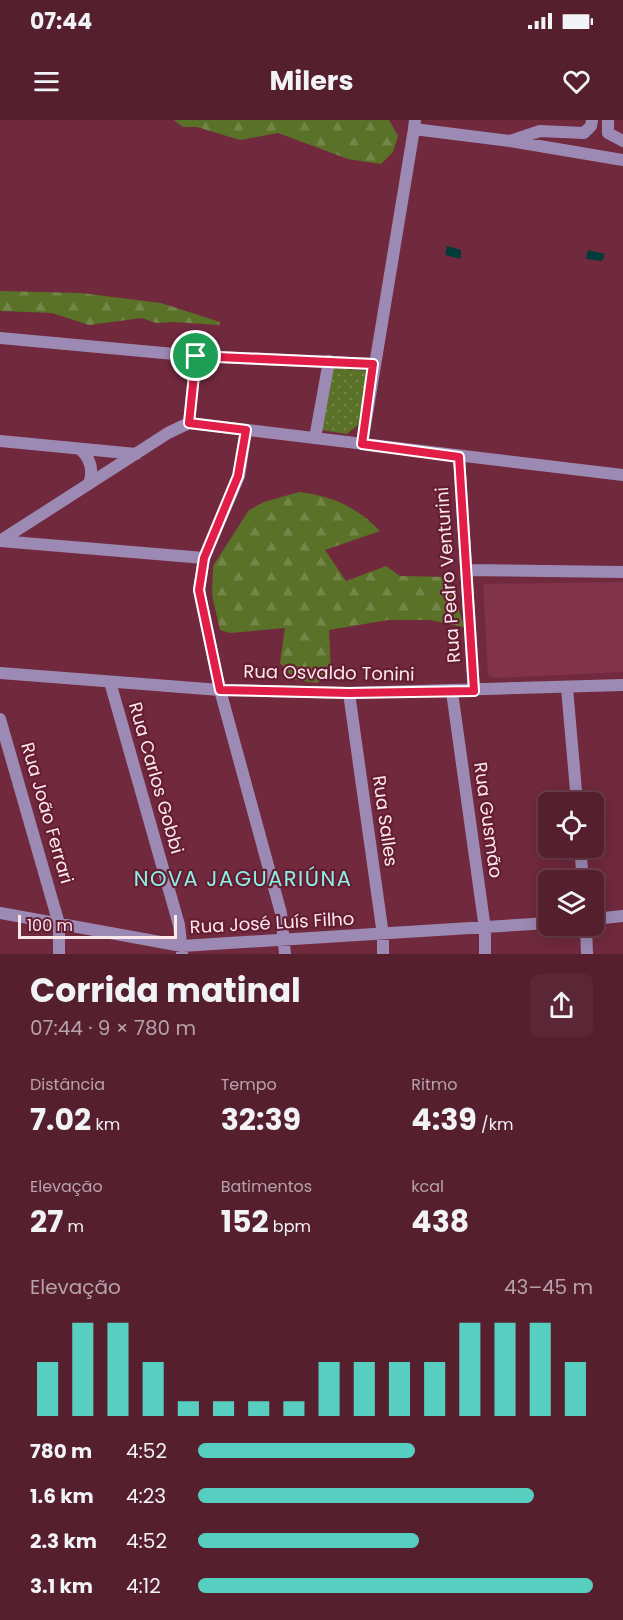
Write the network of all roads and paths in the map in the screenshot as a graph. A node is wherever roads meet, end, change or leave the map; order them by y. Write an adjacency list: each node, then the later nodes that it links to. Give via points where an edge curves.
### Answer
1 (592, 120): 4 (street, via 584,133 540,131)
2 (608, 120): 5 (street, via 608,133)
3 (415, 125): 4 (street); 10 (street)
4 (510, 141): 6 (street)
5 (623, 141)
6 (623, 160)
7 (0, 338): 8 (street)
8 (196, 356): 9 (street); 11 (street)
9 (329, 361): 10 (street); 13 (street)
10 (373, 364): 15 (street)
11 (189, 423): 12 (street); 17 (street)
12 (246, 430): 13 (street); 22 (street, via 238,476)
13 (315, 438): 15 (street)
14 (0, 441): 16 (street)
15 (362, 444): 18 (street)
16 (80, 449): 17 (street); 20 (street, via 91,468)
17 (136, 454): 20 (street)
18 (459, 457): 19 (street); 23 (street, Rua Pedro Venturini)
19 (623, 475)
20 (89, 484): 21 (street)
21 (0, 541): 22 (street)
22 (204, 558): 29 (street, via 199,590)
23 (466, 570): 24 (street); 30 (street, Rua Pedro Venturini)
24 (623, 572)
25 (0, 673): 26 (street, Rua Osvaldo Tonini)
26 (110, 682): 29 (street, Rua Osvaldo Tonini); 44 (street, Rua Carlos Gobbi)
27 (623, 685): 28 (street, Rua Osvaldo Tonini)
28 (567, 688): 30 (street, Rua Osvaldo Tonini); 34 (street)
29 (220, 690): 32 (street, Rua Osvaldo Tonini); 43 (street)
30 (474, 691): 31 (street, Rua Osvaldo Tonini)
31 (452, 692): 32 (street, Rua Osvaldo Tonini); 40 (street, Rua Gusmão)
32 (349, 693): 41 (street, Rua Salles)
33 (0, 719): 38 (street, Rua João Ferrari)
34 (575, 792)
35 (0, 913): 38 (street, Rua José Luís Filho)
36 (623, 916): 37 (street)
37 (604, 918)
38 (60, 924): 44 (street, Rua José Luís Filho); 45 (street, Rua João Ferrari)
39 (538, 924): 40 (street, Rua José Luís Filho)
40 (485, 928): 41 (street, Rua José Luís Filho); 48 (street, Rua Gusmão)
41 (383, 935): 43 (street, Rua José Luís Filho); 47 (street, Rua Salles)
42 (586, 936): 49 (street)
43 (285, 940): 44 (street, Rua José Luís Filho); 46 (street)
44 (182, 950)
45 (59, 954)
46 (285, 954)
47 (383, 954)
48 (485, 954)
49 (587, 954)

